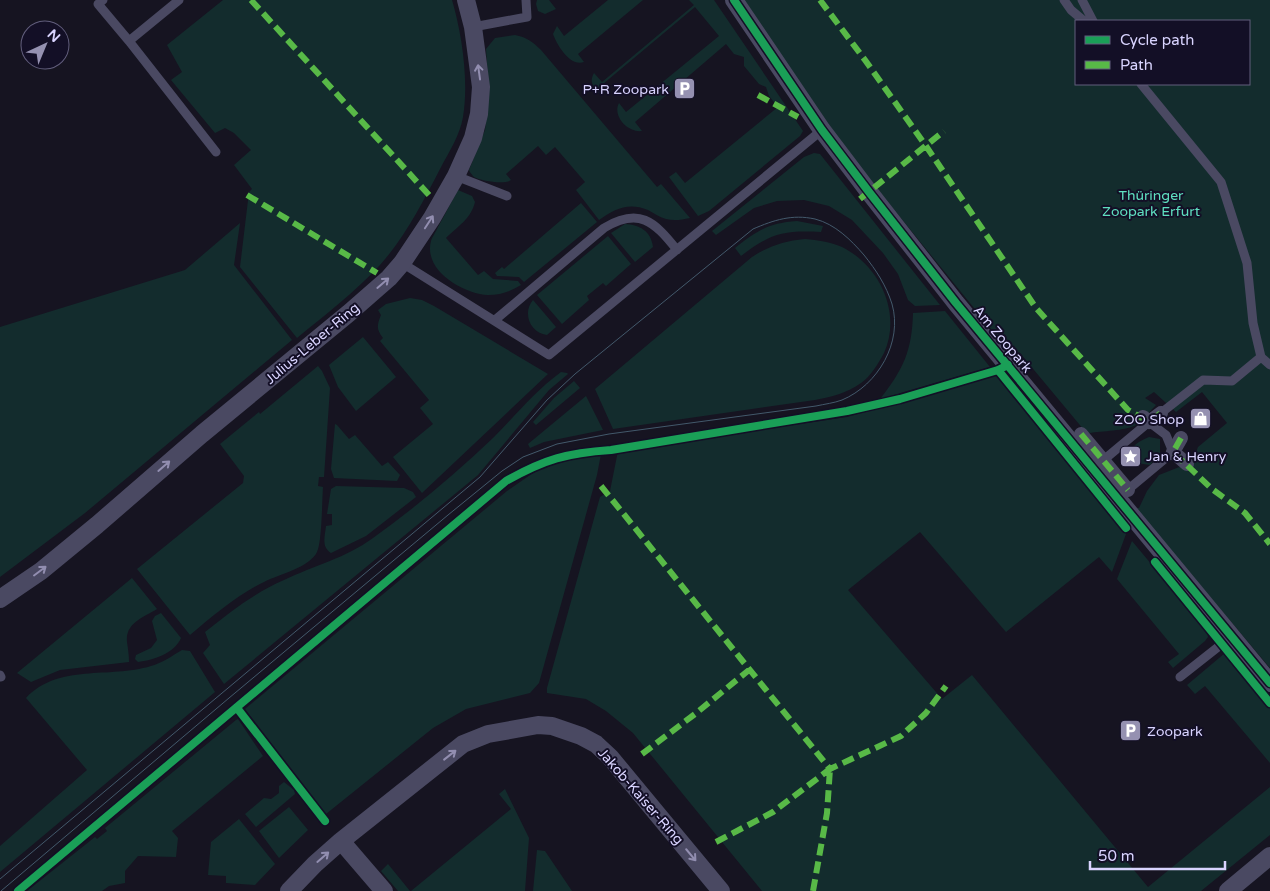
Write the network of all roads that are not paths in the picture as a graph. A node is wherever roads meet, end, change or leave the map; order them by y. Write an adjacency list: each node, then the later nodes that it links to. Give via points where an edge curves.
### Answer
1 (103, 0): 11 (lane, via 98,4)
2 (179, 0): 11 (lane)
3 (466, 0): 10 (street, Julius-Leber-Ring)
4 (526, 0): 10 (lane, via 527,17)
5 (734, 0): 13 (street, Am Zoopark)
6 (1064, 0): 8 (lane)
7 (1082, 0): 9 (lane)
8 (1083, 20)
9 (1092, 20)
10 (473, 27): 15 (street, Julius-Leber-Ring, one-way to 10, via 479,114 481,87)
11 (129, 41): 14 (lane)
12 (1142, 85): 20 (lane, via 1221,182 1247,264 1252,323)
13 (822, 130): 17 (lane); 27 (street, Am Zoopark, via 956,303)
14 (216, 152)
15 (456, 176): 16 (lane); 18 (street, Julius-Leber-Ring, one-way to 15)
16 (507, 196)
17 (676, 250): 19 (lane, via 549,355); 19 (lane, via 652,224 641,218 616,221)
18 (402, 263): 19 (lane); 30 (street, Julius-Leber-Ring, one-way to 18, via 83,536 390,278)
19 (495, 320)
20 (1261, 357): 21 (lane); 22 (lane, via 1232,381 1203,380)
21 (1270, 365)
22 (1162, 412): 23 (street)
23 (1146, 420): 26 (lane, via 1166,435); 27 (lane)
24 (1081, 434): 27 (street, Am Zoopark)
25 (1181, 438): 26 (street)
26 (1173, 452): 28 (street); 29 (lane)
27 (1098, 464): 29 (street, Am Zoopark)
28 (1187, 464)
29 (1122, 495): 31 (street, Am Zoopark)
30 (0, 599)
31 (1232, 636): 32 (lane); 33 (street, Am Zoopark)
32 (1180, 677)
33 (1270, 682)
34 (341, 841): 36 (street, Jakob-Kaiser-Ring, one-way to 34); 37 (street); 38 (street, Jakob-Kaiser-Ring, one-way to 38, via 463,744 488,734 538,725 552,726 596,744 610,757)
35 (1270, 856): 39 (street)
36 (289, 891)
37 (384, 891)
38 (721, 891)
39 (1228, 891)

